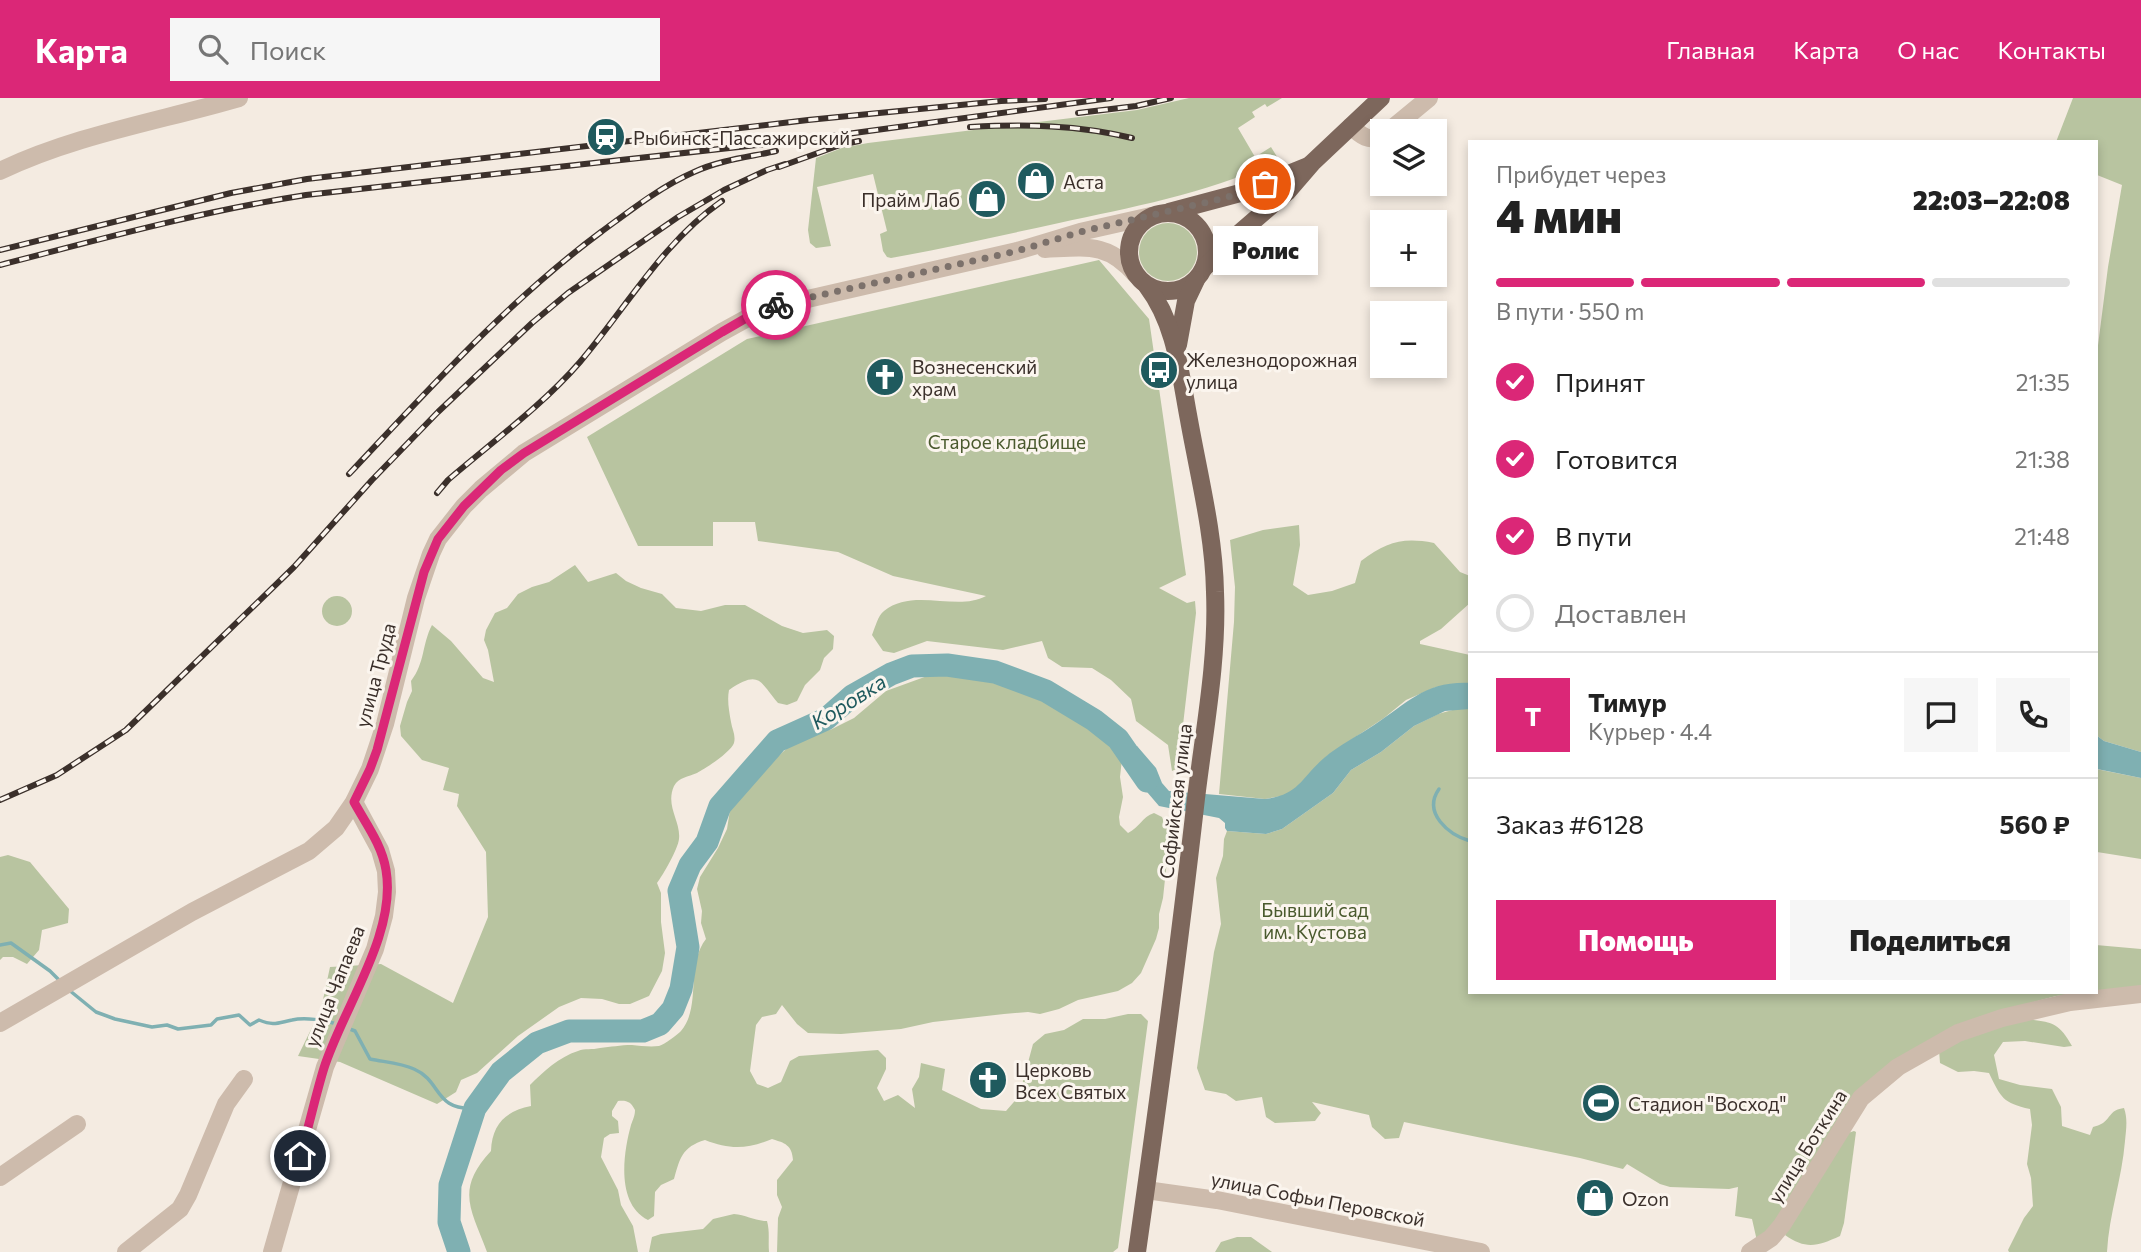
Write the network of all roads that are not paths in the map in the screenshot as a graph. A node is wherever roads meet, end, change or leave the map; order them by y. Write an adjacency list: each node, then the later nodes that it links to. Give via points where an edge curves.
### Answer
1 (239, 98): 8 (street, via 71,145)
2 (1381, 98): 5 (main road)
3 (1429, 98): 4 (street)
4 (1404, 119)
5 (1352, 125): 6 (street); 7 (main road)
6 (1370, 138)
7 (1311, 164): 9 (main road, via 1244,192); 11 (main road)
8 (0, 171)
9 (1158, 215): 10 (street); 11 (main road, via 1186,217 1198,228 1207,247); 12 (main road, via 1138,227 1130,242 1129,259)
10 (1017, 251): 12 (street, via 1105,251 1122,260); 14 (street, улица Труда, via 764,309 501,470 464,506 431,554 377,750)
11 (1200, 274): 12 (main road, via 1185,288 1172,291 1159,291); 13 (main road, Софийская улица, via 1186,301)
12 (1142, 281): 13 (main road, Софийская улица, via 1166,316)
13 (1178, 356): 20 (main road, Софийская улица, via 1209,529 1215,588 1213,651)
14 (354, 802): 16 (street, улица Труда, via 336,828 309,851 192,912); 22 (street, улица Чапаева, via 386,871 384,916 325,1067)
15 (2141, 994): 25 (street, улица Боткина, via 2070,1002 2002,1018 1958,1033 1898,1067 1861,1098 1782,1225)
16 (0, 1023)
17 (244, 1079): 21 (street, via 226,1104 180,1209)
18 (77, 1124): 19 (street)
19 (0, 1177)
20 (1146, 1189): 23 (main road, Софийская улица); 24 (street, улица Софьи Перовской)
21 (126, 1252)
22 (272, 1252)
23 (1137, 1252)
24 (1481, 1252)
25 (1750, 1252)

